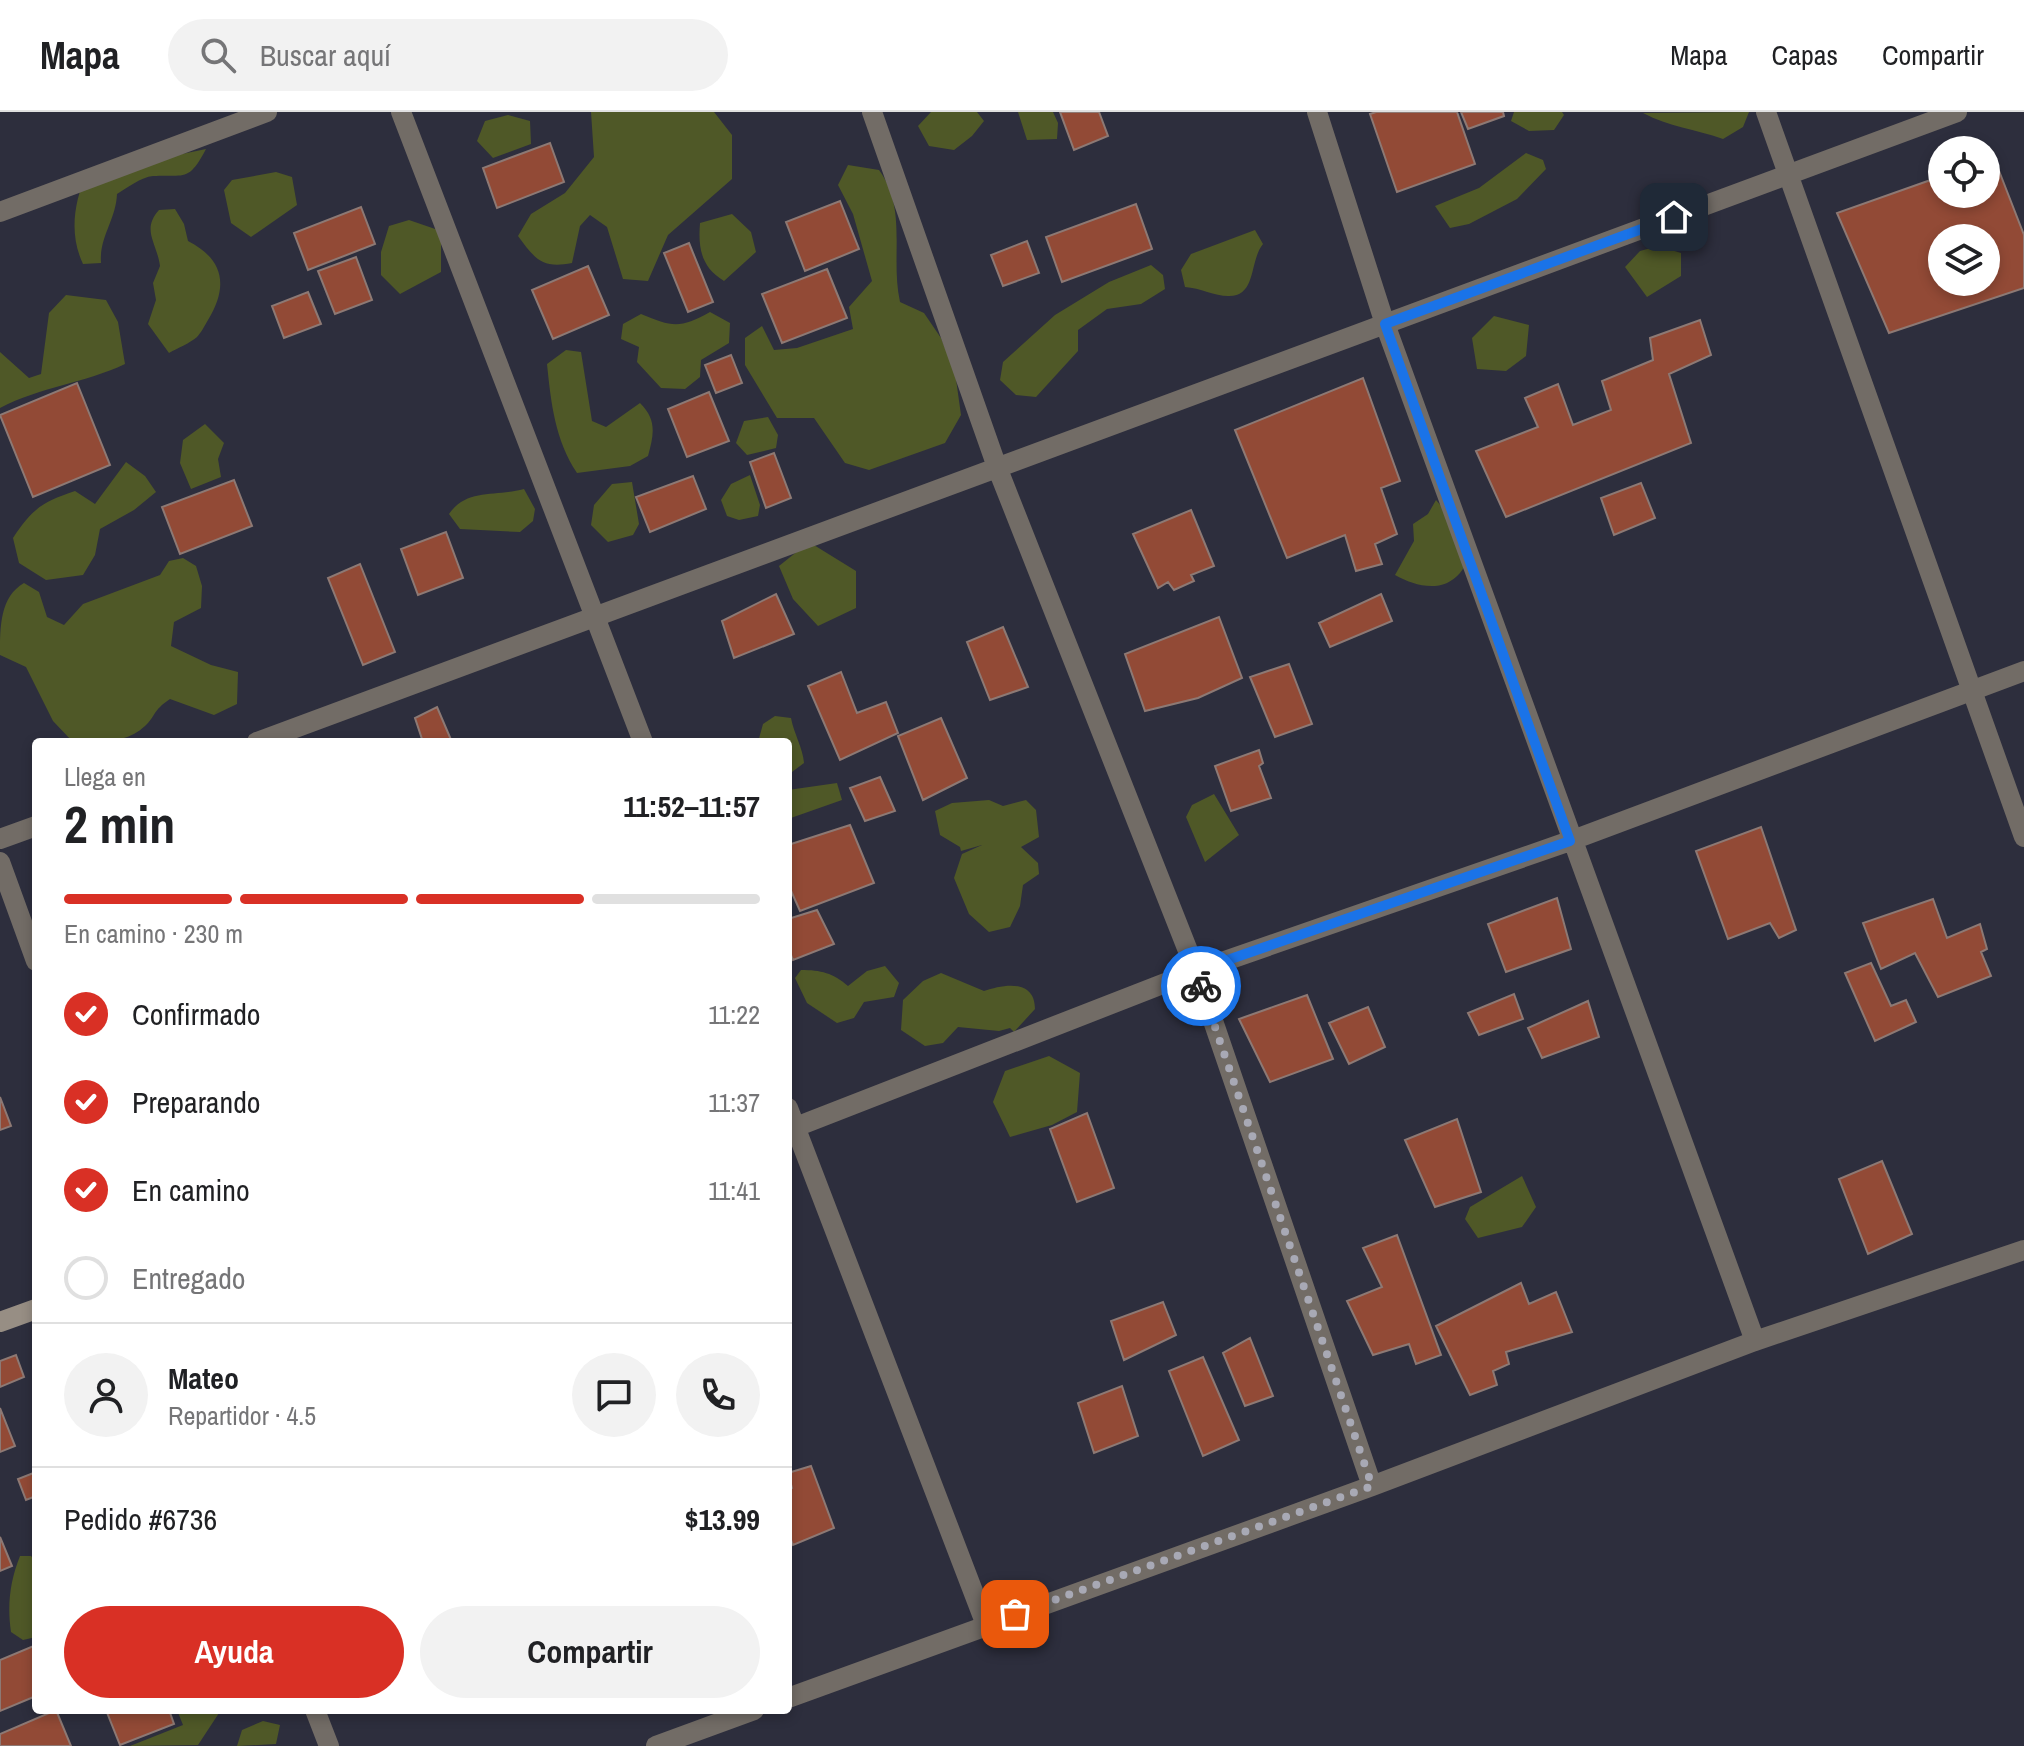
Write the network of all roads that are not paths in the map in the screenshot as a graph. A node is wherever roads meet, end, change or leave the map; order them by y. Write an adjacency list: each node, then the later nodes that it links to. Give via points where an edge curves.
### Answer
1 (267, 112): 8 (street)
2 (401, 112): 11 (street)
3 (872, 112): 10 (street)
4 (1317, 112): 9 (street)
5 (1766, 112): 7 (street)
6 (1957, 112): 7 (street)
7 (1790, 174): 9 (street); 13 (street)
8 (0, 212)
9 (1385, 324): 10 (street); 19 (street)
10 (997, 467): 11 (street); 22 (street)
11 (592, 615): 14 (street); 15 (street)
12 (2024, 671): 13 (street)
13 (1972, 689): 17 (street); 19 (street)
14 (268, 738)
15 (641, 738)
16 (32, 827): 18 (street)
17 (2024, 837)
18 (0, 839)
19 (1570, 841): 22 (street); 28 (street)
20 (0, 862): 21 (street)
21 (32, 950)
22 (1196, 971): 23 (street); 29 (street)
23 (792, 1121)
24 (792, 1127): 30 (street)
25 (2024, 1250): 28 (street)
26 (32, 1310): 27 (street)
27 (0, 1322)
28 (1755, 1341): 29 (street)
29 (1372, 1486): 30 (street)
30 (986, 1625): 31 (street)
31 (792, 1697)
32 (317, 1714): 34 (street)
33 (743, 1714): 35 (street)
34 (329, 1746)
35 (656, 1746)

